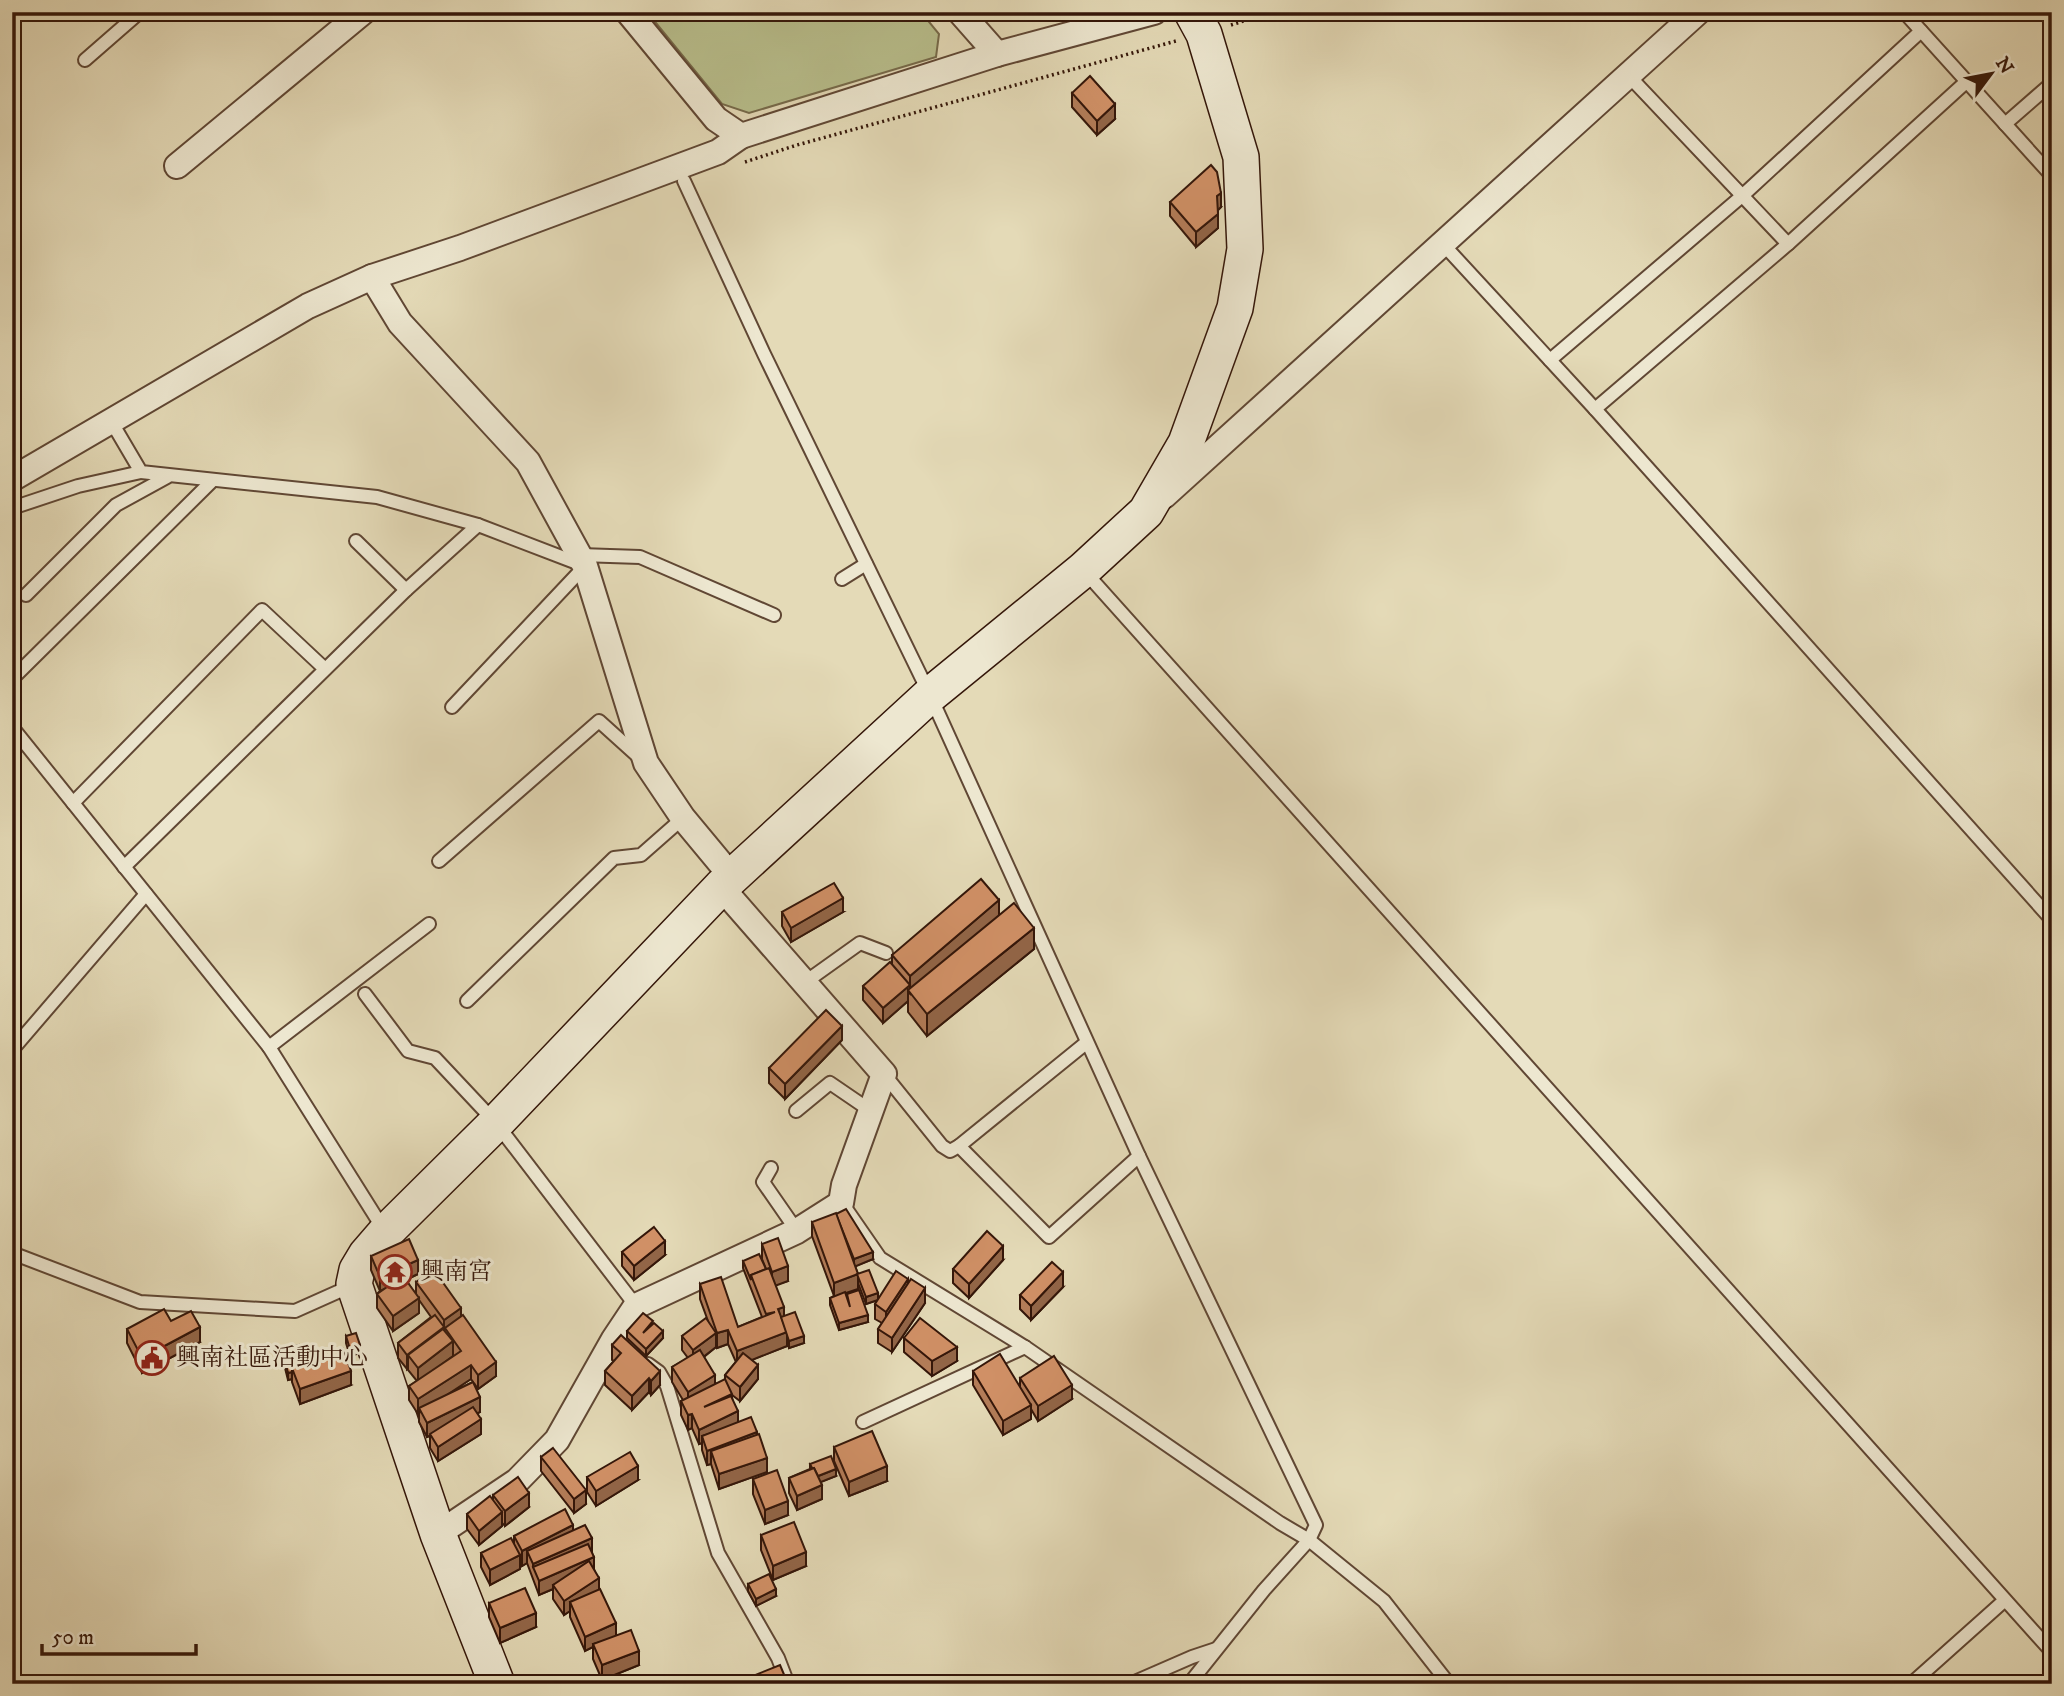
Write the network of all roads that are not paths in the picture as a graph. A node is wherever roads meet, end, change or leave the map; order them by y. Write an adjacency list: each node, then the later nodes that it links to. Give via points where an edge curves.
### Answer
1 (140, 12): 12 (lane)
2 (363, 12): 18 (street)
3 (628, 12): 17 (street, via 716,119)
4 (961, 12): 11 (street)
5 (1154, 12): 8 (street)
6 (1698, 12): 13 (street)
7 (1904, 12): 10 (lane)
8 (1104, 19): 11 (street)
9 (1198, 23): 33 (street, via 1241,157 1245,249 1235,308 1186,443)
10 (1921, 32): 14 (lane); 21 (lane)
11 (997, 54): 17 (street)
12 (85, 60)
13 (1628, 75): 21 (lane); 22 (street)
14 (1966, 82): 16 (lane); 23 (lane)
15 (2052, 83): 16 (lane)
16 (2005, 124): 19 (lane)
17 (741, 136): 24 (street, via 718,152)
18 (177, 166)
19 (2052, 176)
20 (684, 181): 37 (lane)
21 (1742, 196): 23 (lane); 25 (lane)
22 (1442, 243): 25 (lane); 33 (street)
23 (1788, 244): 26 (lane)
24 (373, 277): 27 (street, via 307,306); 36 (street, via 400,323 528,462)
25 (1550, 360): 26 (lane)
26 (1595, 409): 55 (lane)
27 (111, 421): 28 (lane); 30 (street)
28 (141, 472): 29 (lane); 32 (lane)
29 (167, 477): 31 (lane); 41 (lane, via 116,505)
30 (12, 479)
31 (212, 481): 34 (lane, via 377,497); 44 (lane)
32 (12, 508)
33 (1146, 512): 38 (street)
34 (478, 525): 36 (lane); 40 (lane)
35 (356, 541): 40 (lane)
36 (583, 560): 42 (lane, via 640,558); 46 (lane); 48 (street)
37 (866, 564): 39 (lane); 45 (lane)
38 (1083, 570): 45 (street); 82 (lane)
39 (842, 579)
40 (406, 590): 43 (lane)
41 (26, 595)
42 (774, 615)
43 (325, 669): 49 (lane, via 262,610); 52 (lane)
44 (12, 679)
45 (930, 695): 53 (street); 61 (lane)
46 (452, 708)
47 (12, 727): 49 (lane)
48 (646, 762): 50 (street); 51 (lane, via 598,721)
49 (73, 803): 52 (lane)
50 (683, 818): 53 (street); 60 (lane, via 641,855 614,858)
51 (439, 861)
52 (124, 867): 54 (lane)
53 (726, 882): 58 (street); 67 (street)
54 (146, 894): 62 (lane); 63 (lane)
55 (2052, 920)
56 (429, 923): 62 (lane)
57 (887, 953): 58 (lane, via 860,943)
58 (804, 983): 64 (street)
59 (365, 994): 67 (lane, via 408,1051 435,1058)
60 (467, 1001)
61 (1087, 1043): 68 (lane); 69 (lane)
62 (270, 1047): 73 (lane)
63 (12, 1050)
64 (884, 1074): 66 (street); 68 (lane, via 942,1146 950,1151)
65 (796, 1111): 66 (lane, via 830,1083)
66 (871, 1111): 71 (street)
67 (496, 1123): 73 (street); 76 (lane)
68 (959, 1146): 69 (lane, via 1049,1237)
69 (1139, 1156): 81 (lane, via 1316,1525)
70 (771, 1168): 72 (lane, via 762,1182)
71 (841, 1203): 72 (street); 77 (lane, via 880,1258)
72 (797, 1231): 76 (street)
73 (385, 1233): 75 (street, via 366,1255)
74 (12, 1253): 75 (lane, via 140,1302 295,1311)
75 (354, 1284): 80 (street)
76 (636, 1306): 80 (street, via 558,1440 517,1481)
77 (1025, 1347): 79 (lane); 81 (lane)
78 (641, 1359): 86 (lane, via 659,1372 667,1386 718,1552)
79 (863, 1422)
80 (438, 1534): 85 (street)
81 (1309, 1540): 83 (lane); 89 (lane, via 1384,1601)
82 (2005, 1600): 84 (lane); 90 (lane)
83 (1216, 1649): 87 (lane); 88 (lane)
84 (2052, 1652)
85 (497, 1684)
86 (788, 1684)
87 (1130, 1684)
88 (1189, 1684)
89 (1449, 1684)
90 (1911, 1684)

